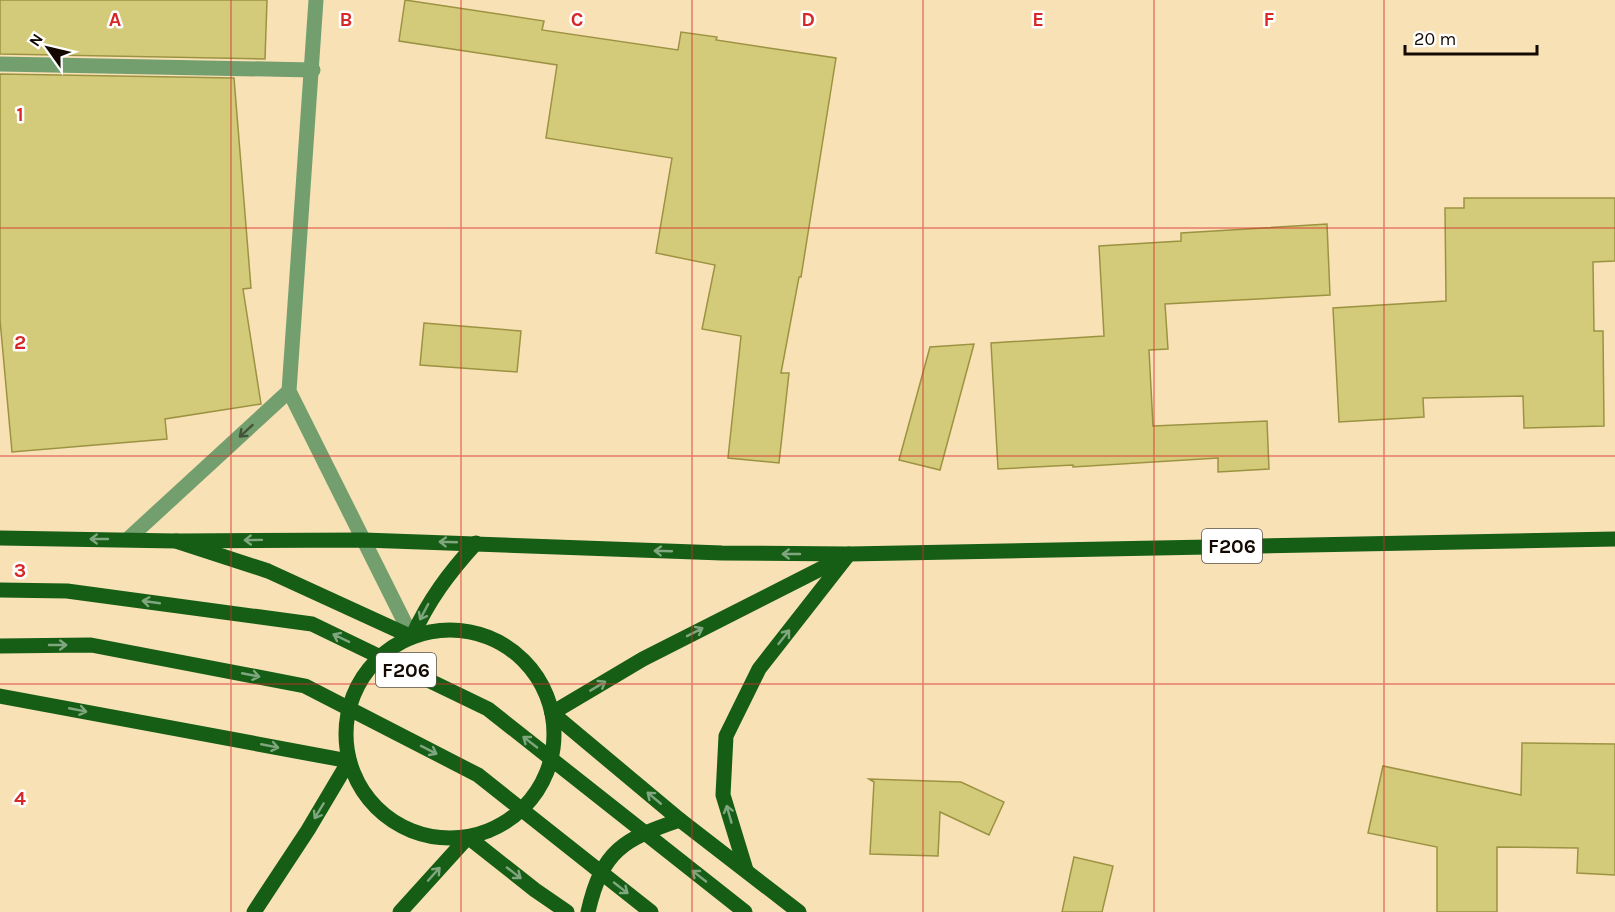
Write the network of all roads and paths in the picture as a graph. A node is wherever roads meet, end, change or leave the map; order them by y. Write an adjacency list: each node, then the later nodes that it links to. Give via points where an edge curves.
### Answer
1 (316, 0): 3 (street)
2 (0, 64): 3 (street)
3 (313, 70): 4 (street)
4 (289, 392): 6 (street, one-way to 6); 8 (street)
5 (0, 538): 6 (main road, one-way to 5)
6 (128, 539): 9 (main road)
7 (1615, 539): 11 (main road, F206)
8 (364, 540): 9 (main road, F206, one-way to 9); 10 (main road, F206, one-way to 8); 13 (street)
9 (176, 542): 13 (main road, via 268,571)
10 (476, 543): 11 (main road, F206, one-way to 10); 13 (main road, one-way to 13, via 438,589)
11 (849, 554): 16 (main road, one-way to 11, via 643,659); 20 (main road, one-way to 11, via 723,795 726,736 759,669)
12 (0, 590): 26 (main road, F206, one-way to 12, bridge, via 488,709 312,624 67,591)
13 (412, 637): 16 (main road, via 442,629 472,631 500,642 525,660 543,684); 17 (main road, via 386,652 365,674 351,701 346,731)
14 (0, 646): 25 (main road, F206, one-way to 25, bridge, via 91,645 305,686 478,775)
15 (0, 696): 17 (main road, one-way to 17)
16 (552, 713): 18 (main road, one-way to 16); 19 (main road, via 552,755 536,793 507,822)
17 (349, 761): 19 (main road, via 365,796 394,823 429,837); 21 (main road, one-way to 21)
18 (680, 820): 20 (main road); 24 (main road, via 642,833 621,847 602,870)
19 (468, 837): 22 (main road, one-way to 19); 23 (main road, one-way to 23)
20 (746, 870): 27 (main road)
21 (254, 912)
22 (400, 912)
23 (567, 912)
24 (588, 912)
25 (651, 912)
26 (745, 912)
27 (799, 912)

